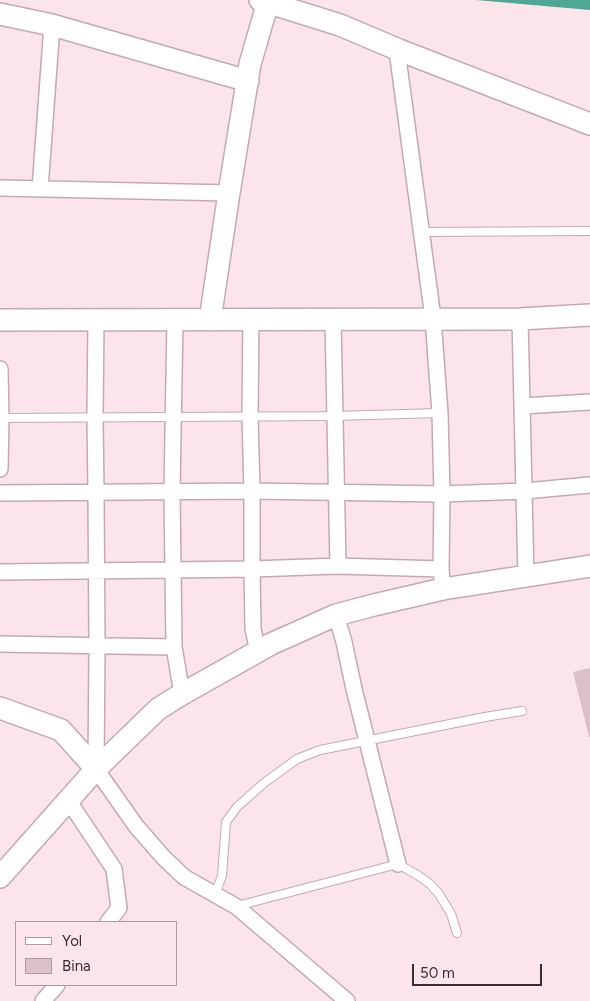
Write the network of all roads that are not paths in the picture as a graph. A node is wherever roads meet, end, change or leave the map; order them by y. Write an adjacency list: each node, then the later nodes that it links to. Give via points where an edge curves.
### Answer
1 (264, 1): 4 (street, via 340,25); 5 (street)
2 (0, 14): 3 (street)
3 (52, 25): 5 (street); 8 (street)
4 (399, 50): 6 (street); 11 (street)
5 (248, 81): 9 (street)
6 (590, 124)
7 (0, 188): 8 (street)
8 (40, 189): 9 (street)
9 (229, 193): 19 (street)
10 (590, 231): 11 (lane)
11 (422, 232): 13 (street)
12 (590, 315): 16 (street)
13 (434, 318): 16 (street); 20 (street); 24 (street)
14 (176, 319): 18 (street); 19 (street); 25 (street)
15 (251, 319): 19 (street); 20 (street); 26 (street)
16 (520, 319): 23 (street)
17 (0, 320): 18 (street)
18 (96, 320): 28 (street)
19 (210, 320)
20 (333, 320): 27 (street)
21 (0, 369): 29 (street)
22 (590, 402): 23 (street)
23 (523, 406): 33 (street)
24 (440, 414): 27 (lane); 38 (street)
25 (174, 416): 26 (lane); 28 (lane); 36 (street)
26 (250, 416): 27 (lane); 32 (street)
27 (335, 416): 37 (street)
28 (94, 417): 29 (lane); 35 (street)
29 (1, 418): 30 (street)
30 (0, 469)
31 (590, 485): 33 (street)
32 (252, 491): 36 (street); 37 (street); 41 (street)
33 (525, 491): 38 (street); 45 (street)
34 (0, 492): 35 (street)
35 (96, 492): 36 (street); 43 (street)
36 (172, 492): 42 (street)
37 (336, 493): 38 (street); 39 (street)
38 (442, 494): 46 (street)
39 (338, 566): 41 (street); 46 (street)
40 (590, 566): 45 (street)
41 (252, 569): 42 (street); 51 (street, via 253,628)
42 (173, 570): 43 (street); 50 (street)
43 (97, 571): 44 (street); 49 (street)
44 (0, 572)
45 (526, 577): 46 (street)
46 (442, 579): 47 (street, via 374,605)
47 (336, 615): 51 (street); 56 (street)
48 (0, 644): 49 (street)
49 (97, 646): 50 (street); 57 (street)
50 (174, 646): 52 (street)
51 (258, 652): 52 (street)
52 (182, 694): 57 (street, via 158,709)
53 (0, 701): 54 (street)
54 (0, 708): 57 (street, via 61,730)
55 (522, 711): 56 (lane)
56 (367, 741): 59 (street); 61 (lane, via 320,750 297,759 238,807 226,822 222,876)
57 (96, 769): 58 (street); 61 (street, via 136,826 163,857 184,877)
58 (68, 800): 60 (street); 63 (street, via 114,869 119,908)
59 (398, 864): 62 (lane); 64 (lane, via 430,884 439,894 451,914)
60 (0, 877)
61 (215, 894): 62 (street)
62 (237, 907): 67 (street)
63 (109, 921)
64 (457, 933)
65 (56, 986): 66 (street)
66 (43, 1001)
67 (347, 1001)

